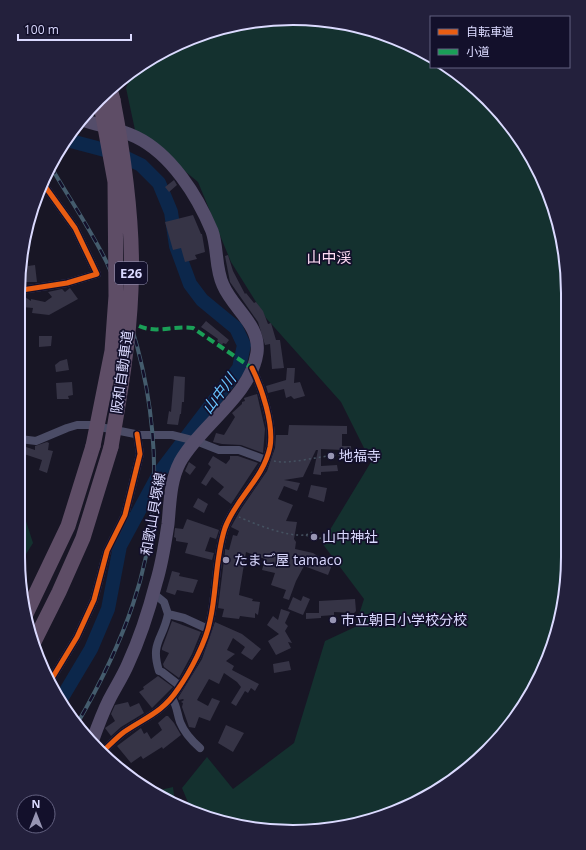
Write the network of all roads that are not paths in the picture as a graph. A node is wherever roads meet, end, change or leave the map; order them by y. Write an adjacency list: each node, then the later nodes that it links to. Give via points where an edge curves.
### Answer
1 (105, 101): 12 (highway, 阪和自動車道 / E26, bridge, via 115,182 116,296 112,351 93,446 68,526)
2 (106, 101): 15 (highway, 阪和自動車道 / E26, bridge, via 129,197 131,290 128,342 111,447 83,538)
3 (87, 121): 6 (main road, 和歌山貝塚線, via 112,127 154,148 186,183 212,232 222,284 255,334 257,352)
4 (46, 188): 5 (street, via 75,228 97,274 67,283)
5 (25, 290)
6 (252, 368): 9 (main road, 和歌山貝塚線, via 238,392); 10 (street, via 260,384 271,434)
7 (137, 434): 8 (street, via 77,425 36,441); 9 (street, via 172,435); 16 (street, via 140,454 125,515 107,551 94,600 77,637)
8 (25, 440)
9 (193, 440): 10 (street, via 218,450 239,450); 11 (main road, 和歌山貝塚線, via 174,477 164,548)
10 (266, 460): 14 (street, via 263,470 231,515 222,542)
11 (153, 594): 13 (street, via 164,602); 19 (main road, 和歌山貝塚線, via 128,664 109,699)
12 (30, 607)
13 (168, 614): 14 (street); 17 (street, via 155,649 155,660 159,671)
14 (208, 629): 17 (street)
15 (37, 636)
16 (53, 676)
17 (180, 686): 18 (street)
18 (172, 698): 20 (street, via 178,708 181,724); 21 (street, via 154,715 124,732)
19 (94, 737)
20 (200, 748)
21 (105, 749)

